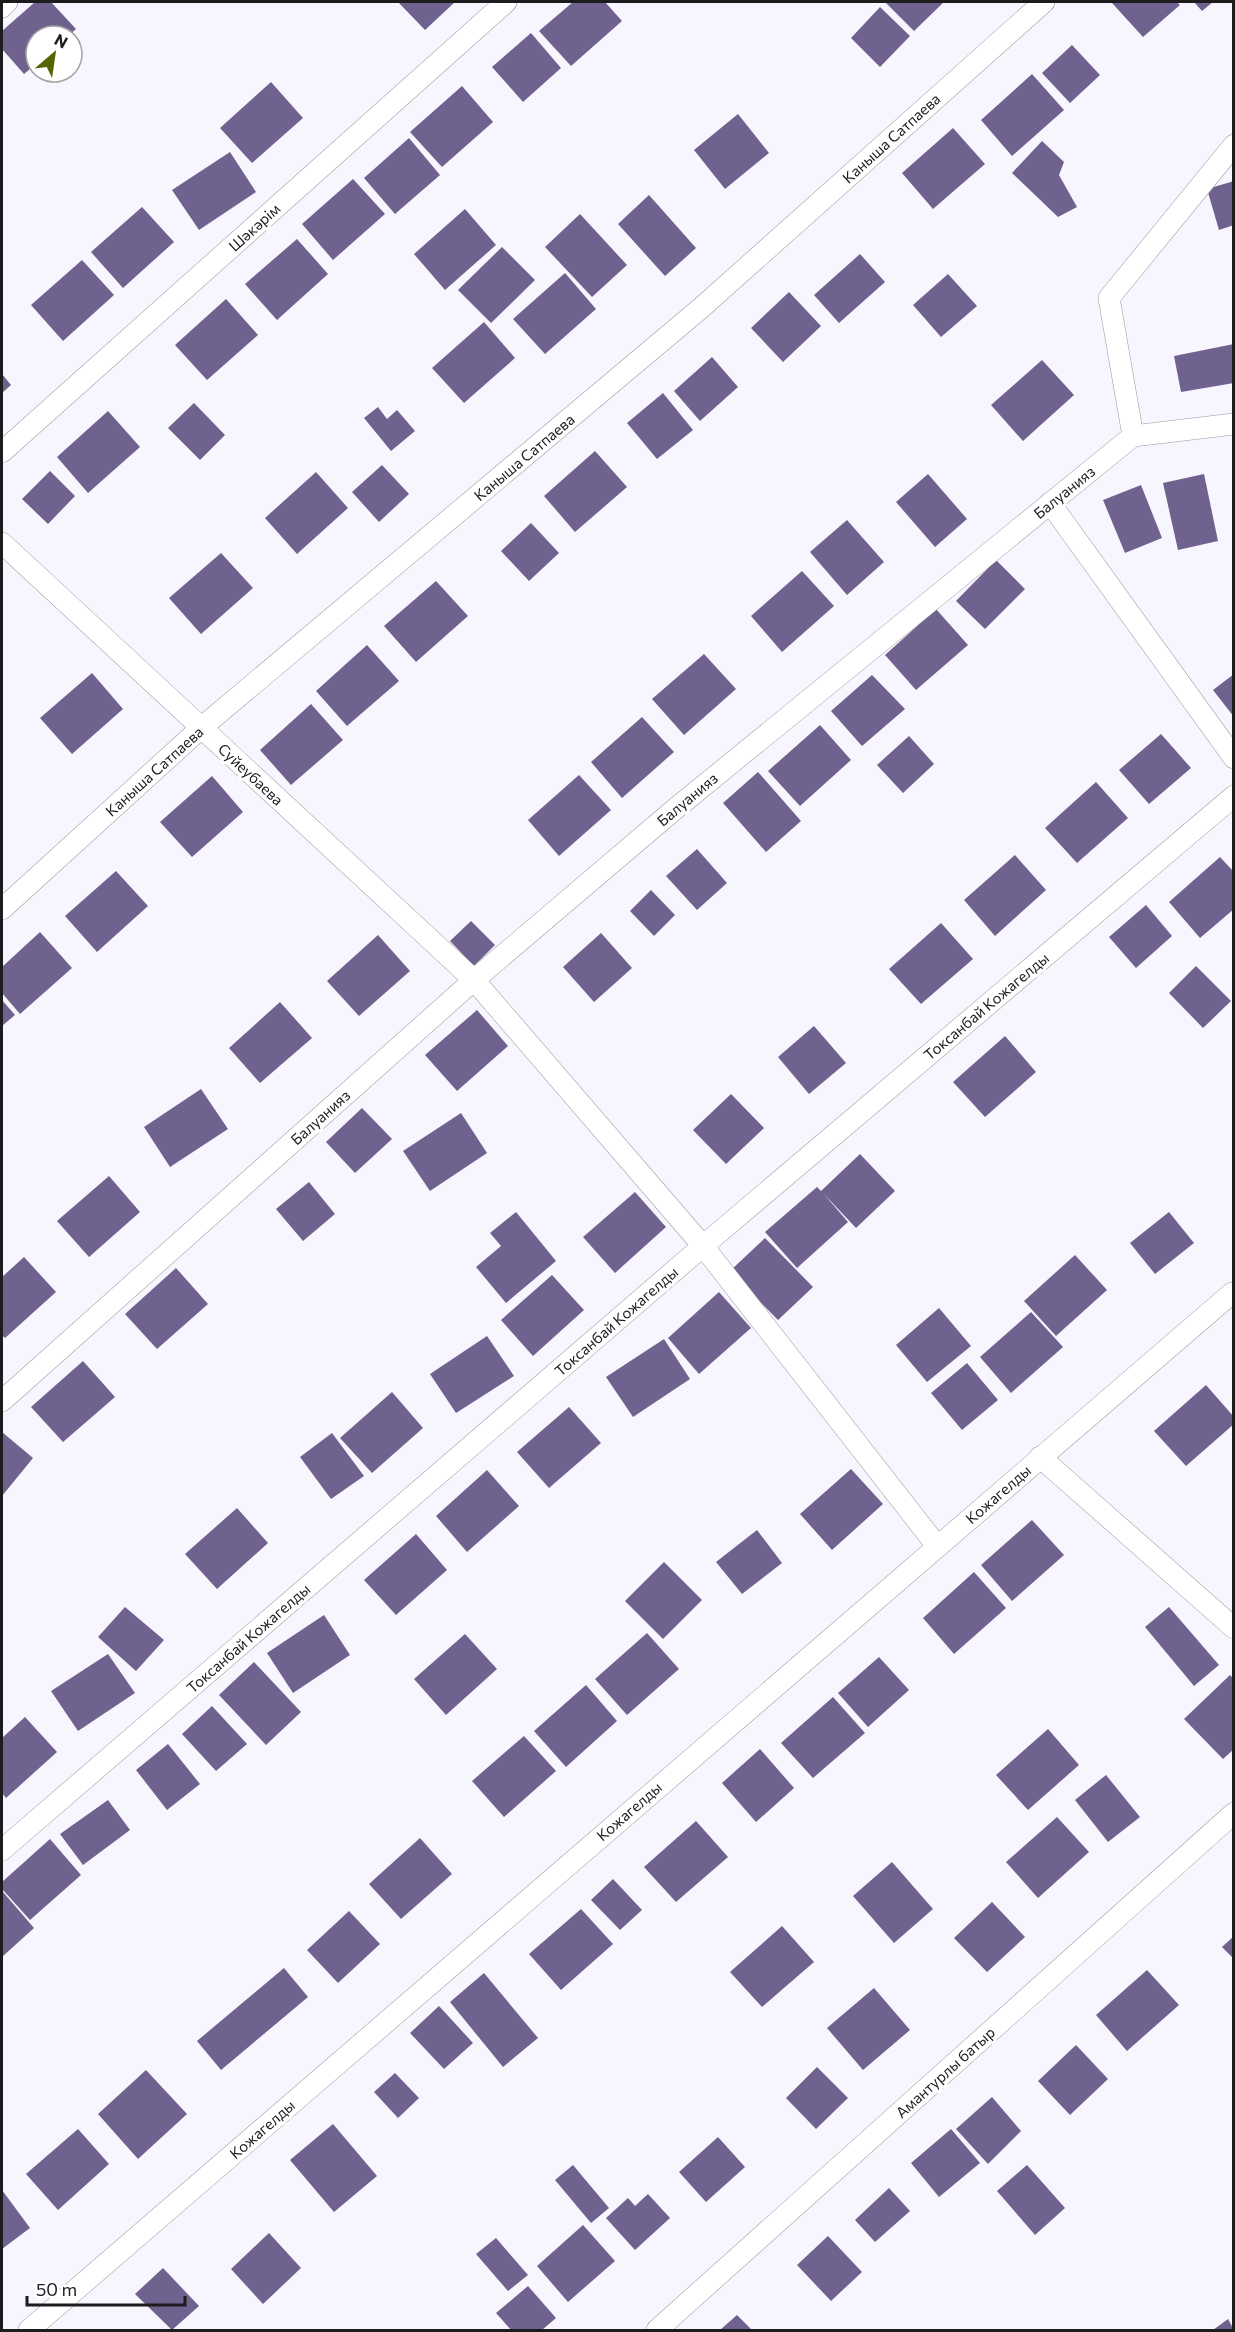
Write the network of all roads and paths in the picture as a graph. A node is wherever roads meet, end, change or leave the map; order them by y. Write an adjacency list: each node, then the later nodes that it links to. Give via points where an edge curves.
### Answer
1 (7, 2): 4 (street)
2 (506, 2): 8 (street, Шәкәрім)
3 (1044, 2): 11 (street, Каныша Сатпаева, via 701,308)
4 (2, 8)
5 (1233, 145): 7 (street, via 1109,298)
6 (1233, 424): 7 (street)
7 (1133, 436): 9 (street, Балуанияз)
8 (2, 452)
9 (1050, 503): 12 (street); 15 (street, Балуанияз, via 675,809)
10 (2, 543): 11 (street, Суйеубаева)
11 (201, 728): 14 (street, Каныша Сатпаева); 15 (street, Суйеубаева)
12 (1233, 758)
13 (1233, 796): 16 (street, Токсанбай Кожагелды)
14 (2, 909)
15 (474, 980): 16 (street, Суйеубаева); 18 (street, Балуанияз)
16 (703, 1246): 20 (street, Суйеубаева); 23 (street, Токсанбай Кожагелды)
17 (1232, 1293): 19 (street, Кожагелды)
18 (2, 1401)
19 (1040, 1457): 20 (street, Кожагелды); 21 (street)
20 (937, 1546): 24 (street, Кожагелды)
21 (1233, 1628)
22 (1233, 1813): 25 (street, Амантурлы батыр)
23 (2, 1850)
24 (29, 2331)
25 (657, 2331)

